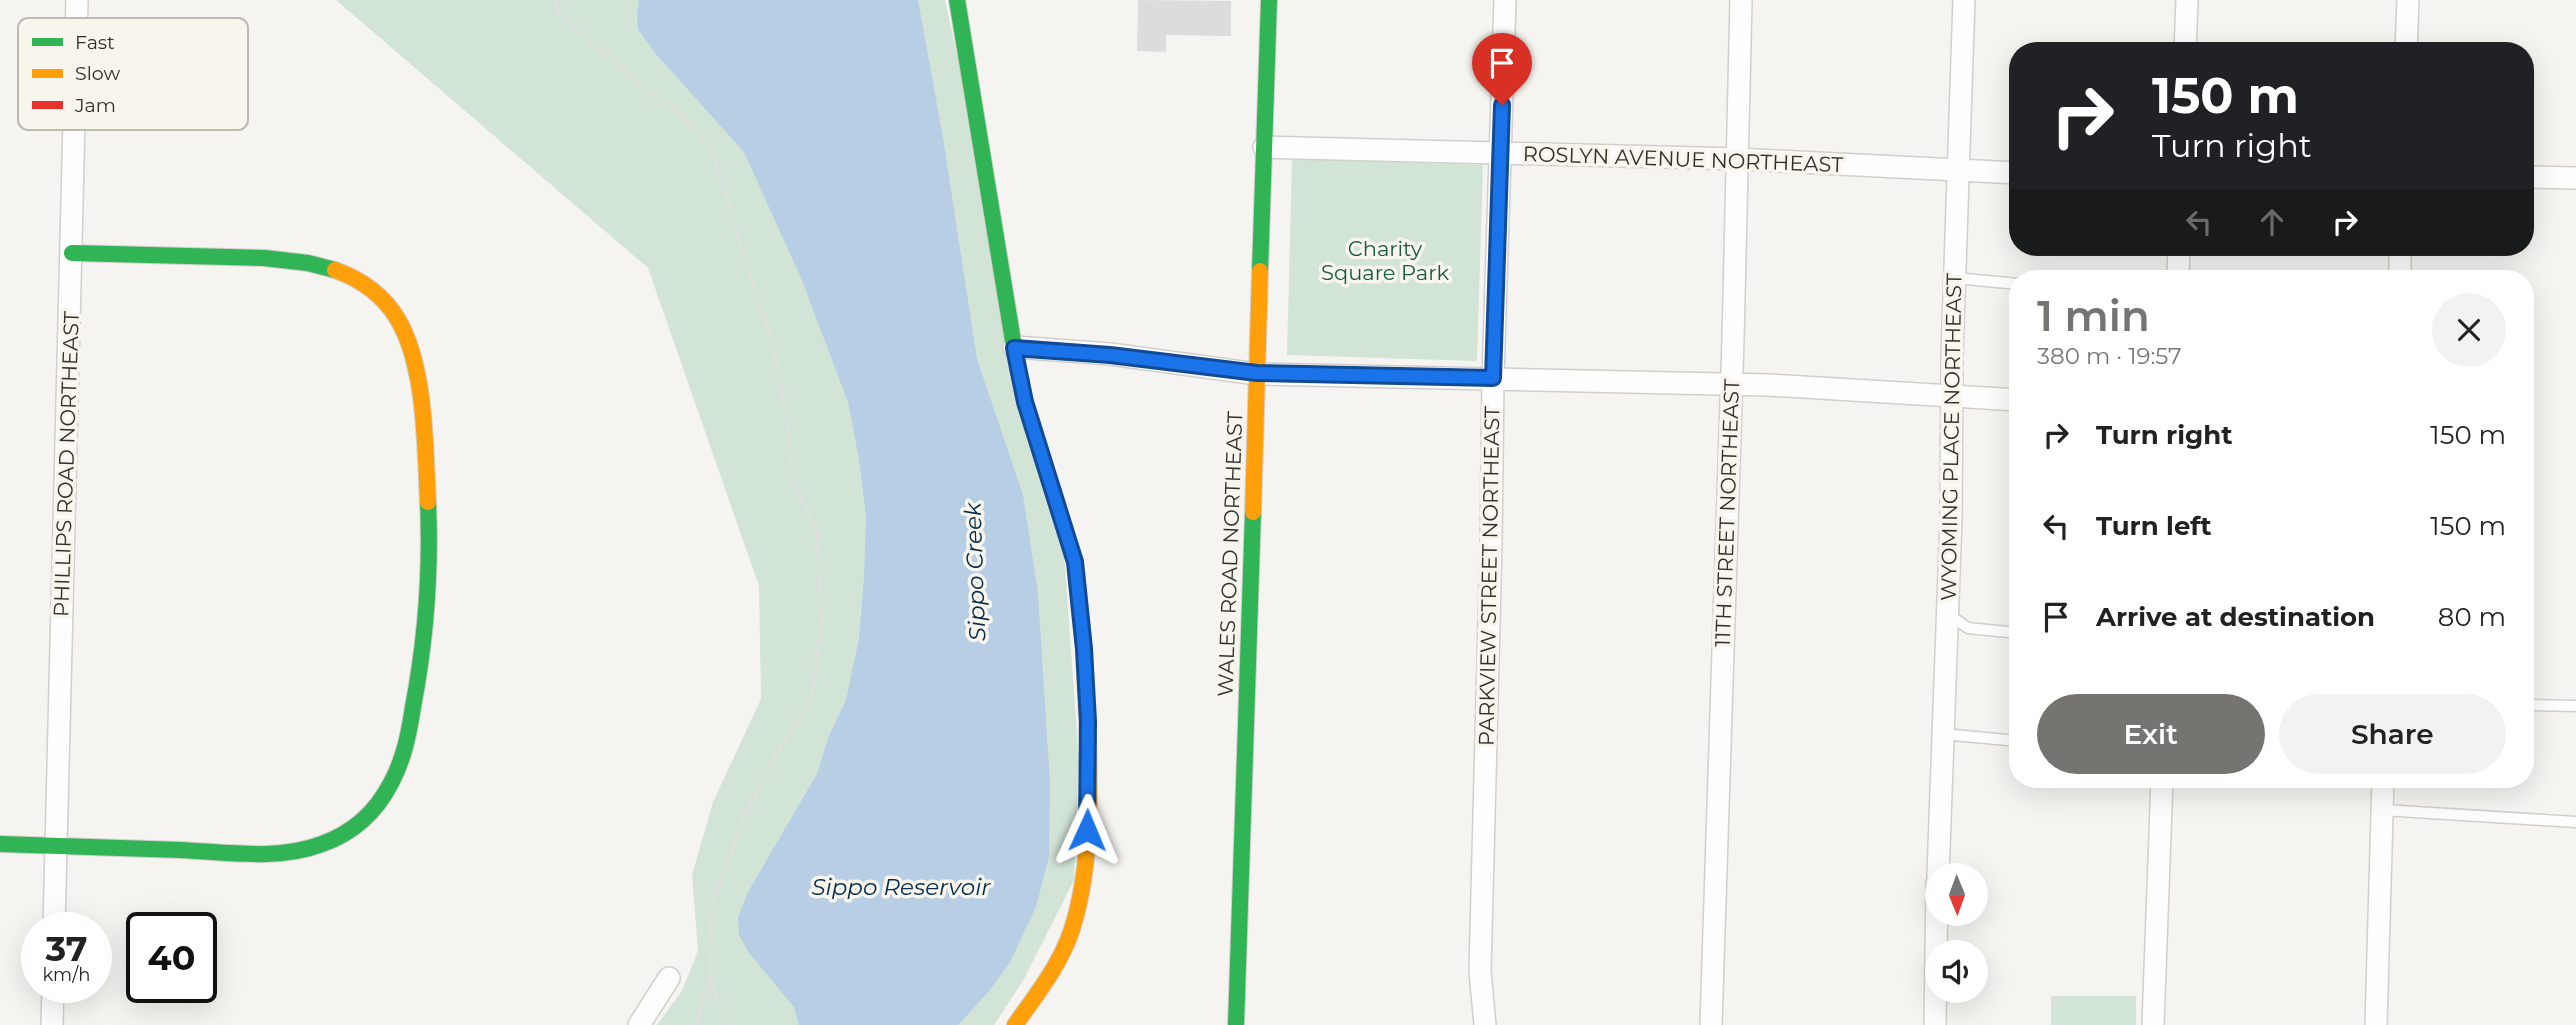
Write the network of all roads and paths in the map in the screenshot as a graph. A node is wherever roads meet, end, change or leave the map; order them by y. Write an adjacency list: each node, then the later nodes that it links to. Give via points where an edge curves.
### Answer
1 (77, 0): 10 (street, PHILLIPS ROAD NORTHEAST)
2 (556, 0): 46 (path, via 560,16 678,112 708,144 773,344 793,480 817,534 822,622 812,698 777,752 742,822 712,906)
3 (957, 0): 24 (street)
4 (1269, 0): 14 (street, WALES ROAD NORTHEAST)
5 (1505, 0): 15 (street, PARKVIEW STREET NORTHEAST)
6 (1741, 0): 16 (street, 11TH STREET NORTHEAST)
7 (1965, 0): 17 (street, WYOMING PLACE NORTHEAST)
8 (2187, 0): 11 (street)
9 (2408, 0): 12 (street)
10 (77, 18)
11 (2185, 42)
12 (2406, 42)
13 (74, 130): 21 (street, PHILLIPS ROAD NORTHEAST)
14 (1264, 147): 15 (street, ROSLYN AVENUE NORTHEAST); 25 (street, WALES ROAD NORTHEAST)
15 (1500, 154): 16 (street, ROSLYN AVENUE NORTHEAST); 26 (street, PARKVIEW STREET NORTHEAST)
16 (1737, 159): 17 (street, ROSLYN AVENUE NORTHEAST); 27 (street, 11TH STREET NORTHEAST)
17 (1958, 170): 18 (street, ROSLYN AVENUE NORTHEAST); 22 (street, WYOMING PLACE NORTHEAST)
18 (2009, 173)
19 (2534, 177): 20 (street)
20 (2576, 178)
21 (72, 253): 41 (street, PHILLIPS ROAD NORTHEAST); 41 (street, via 278,260 340,270 368,286 398,320 409,346 421,408 430,544 425,628 404,753 383,798 366,818 328,843 292,852)
22 (1955, 278): 23 (lane); 28 (street, WYOMING PLACE NORTHEAST)
23 (2009, 283)
24 (1014, 348): 25 (street); 52 (street, via 1025,402 1075,562 1089,770 1082,890 1072,931 1056,965)
25 (1257, 373): 26 (street); 53 (street, WALES ROAD NORTHEAST)
26 (1493, 378): 27 (street); 54 (street, PARKVIEW STREET NORTHEAST, via 1480,971)
27 (1731, 384): 28 (street); 55 (street, 11TH STREET NORTHEAST)
28 (1953, 397): 29 (street); 30 (street, WYOMING PLACE NORTHEAST)
29 (2009, 400)
30 (1947, 613): 31 (lane, via 1968,628); 34 (street, WYOMING PLACE NORTHEAST)
31 (2009, 632)
32 (2534, 705): 33 (lane)
33 (2576, 706)
34 (1943, 734): 35 (lane); 42 (street, WYOMING PLACE NORTHEAST)
35 (2009, 740)
36 (2162, 788): 57 (street)
37 (2384, 788): 38 (street)
38 (2383, 810): 39 (lane); 58 (street)
39 (2576, 822)
40 (0, 844): 41 (street)
41 (56, 846): 43 (street, PHILLIPS ROAD NORTHEAST)
42 (1938, 863)
43 (54, 912)
44 (1936, 926): 56 (street)
45 (669, 978): 49 (street)
46 (710, 979): 50 (path); 51 (path)
47 (53, 1003): 48 (street)
48 (52, 1025)
49 (639, 1025)
50 (696, 1025)
51 (726, 1025)
52 (1015, 1025)
53 (1236, 1025)
54 (1485, 1025)
55 (1711, 1025)
56 (1935, 1025)
57 (2153, 1025)
58 (2376, 1025)

